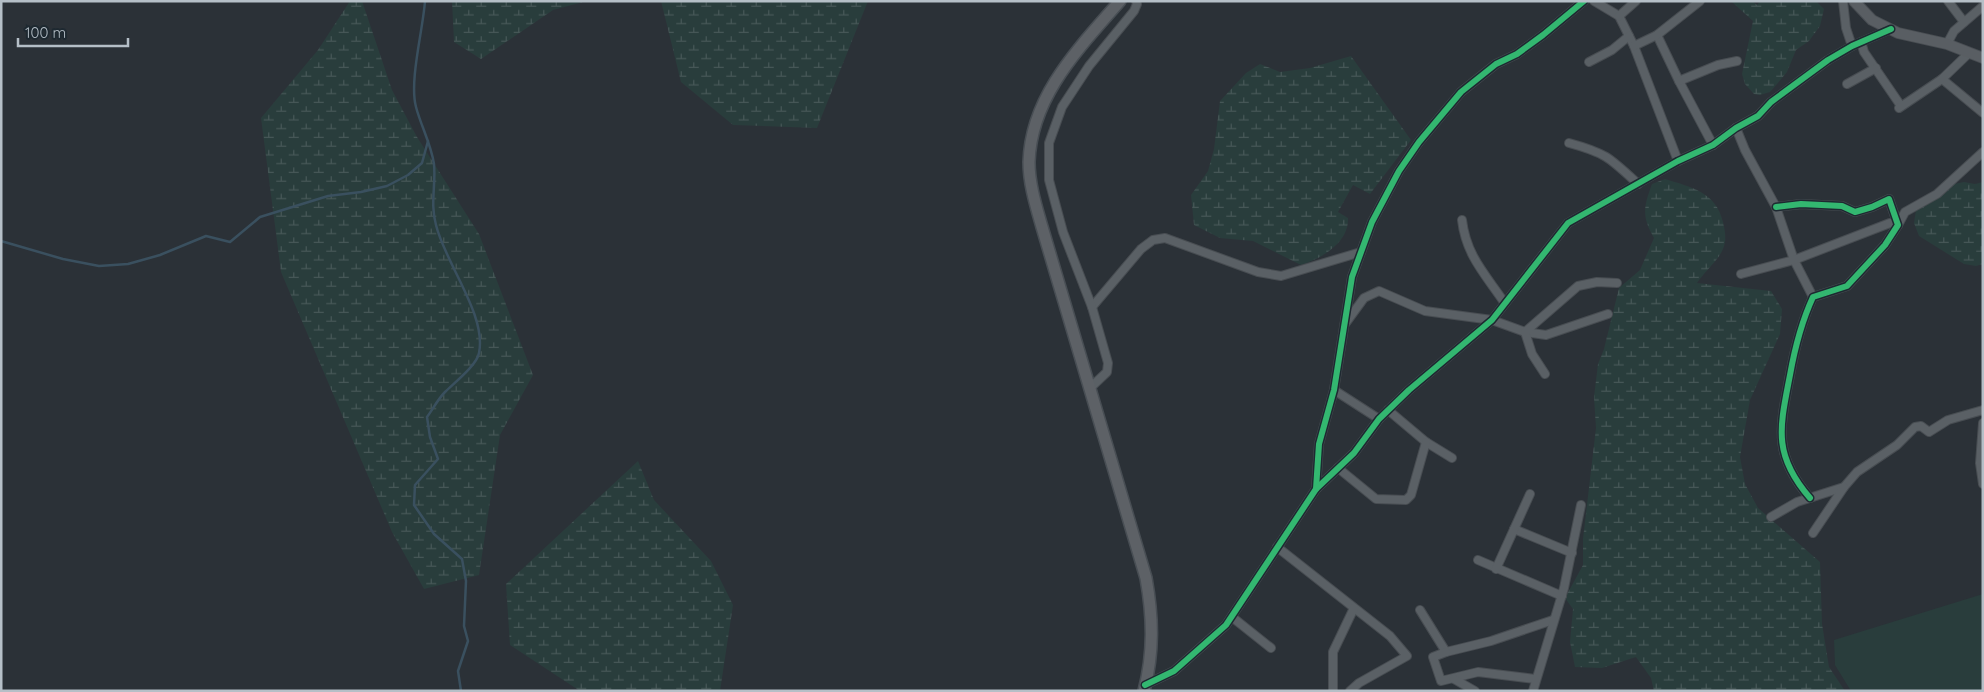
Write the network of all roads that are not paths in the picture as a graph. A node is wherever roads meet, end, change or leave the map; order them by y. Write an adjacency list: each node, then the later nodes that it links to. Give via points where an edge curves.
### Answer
1 (1120, 1): 49 (main road, via 1055,81 1037,120 1029,163 1042,227)
2 (1136, 1): 43 (street, via 1134,11 1089,66 1062,107 1049,143 1049,180 1063,232)
3 (1584, 1): 37 (street, via 1543,36 1496,64 1461,92 1399,171 1372,222)
4 (1594, 1): 11 (street)
5 (1636, 1): 11 (street)
6 (1844, 1): 19 (street, via 1846,28)
7 (1854, 1): 13 (street, via 1872,20)
8 (1948, 1): 12 (street)
9 (1696, 2): 14 (street)
10 (1983, 6): 12 (street)
11 (1619, 16): 15 (street)
12 (1964, 22): 17 (street, via 1954,30)
13 (1890, 29): 16 (street); 17 (street)
14 (1657, 35): 18 (street); 25 (street)
15 (1629, 36): 18 (street); 22 (street)
16 (1861, 42): 19 (street); 23 (street)
17 (1947, 44): 20 (street)
18 (1634, 46): 32 (street)
19 (1852, 46): 28 (street, via 1771,102 1758,116)
20 (1978, 54): 24 (street)
21 (1737, 61): 25 (street)
22 (1590, 62)
23 (1876, 68): 24 (street, via 1900,107); 26 (street)
24 (1942, 79): 27 (street)
25 (1678, 81): 30 (street)
26 (1847, 84)
27 (1983, 113)
28 (1736, 128): 30 (street); 34 (street)
29 (1569, 143): 33 (street, via 1612,159)
30 (1713, 145): 32 (street)
31 (1983, 152): 36 (street, via 1937,194 1905,212)
32 (1678, 161): 33 (street)
33 (1638, 184): 42 (street, via 1568,223)
34 (1776, 207): 36 (street, via 1801,204 1842,206 1855,212 1889,200); 38 (street)
35 (1462, 220): 42 (street, via 1464,239 1470,253)
36 (1898, 225): 38 (street, via 1890,223); 41 (street, via 1885,245 1847,286)
37 (1361, 252): 43 (street, via 1281,276 1258,272 1165,238 1153,240); 46 (street, via 1352,277)
38 (1794, 260): 39 (street); 41 (street)
39 (1741, 274)
40 (1617, 283): 47 (street, via 1597,282 1578,286)
41 (1813, 297): 62 (street, via 1795,342 1783,402 1781,441 1785,459 1798,484)
42 (1504, 302): 45 (street)
43 (1092, 307): 49 (street, via 1108,364 1107,372)
44 (1608, 314): 47 (street, via 1546,335)
45 (1492, 320): 46 (street, via 1425,311 1379,292 1364,298); 47 (street); 51 (street)
46 (1344, 326): 50 (street)
47 (1525, 332): 48 (street, via 1532,354)
48 (1545, 374)
49 (1089, 389): 80 (main road, via 1146,578 1152,640)
50 (1334, 390): 53 (street); 60 (street, via 1319,444)
51 (1388, 410): 53 (street); 55 (street)
52 (1983, 410): 59 (street, via 1948,420 1933,432 1922,426 1915,427 1897,445 1857,472)
53 (1379, 419): 57 (street, via 1354,453)
54 (1983, 423): 58 (street, via 1980,448)
55 (1426, 442): 56 (street); 57 (street, via 1411,495 1406,500 1376,498)
56 (1452, 458)
57 (1338, 468): 60 (street)
58 (1983, 484)
59 (1844, 487): 62 (street); 66 (street)
60 (1316, 489): 67 (street)
61 (1530, 494): 65 (street)
62 (1810, 498): 64 (street)
63 (1581, 505): 68 (street)
64 (1771, 517)
65 (1514, 529): 68 (street); 70 (street)
66 (1813, 533)
67 (1277, 547): 72 (street); 74 (street)
68 (1572, 553): 71 (street)
69 (1478, 560): 70 (street)
70 (1496, 569): 71 (street)
71 (1562, 596): 75 (street)
72 (1354, 608): 81 (street, via 1333,652); 82 (street, via 1390,636 1407,656)
73 (1420, 610): 77 (street)
74 (1232, 617): 76 (street); 80 (street, via 1174,671)
75 (1553, 620): 77 (street); 79 (street)
76 (1271, 648)
77 (1446, 652): 78 (street, via 1433,657 1439,680)
78 (1454, 679): 79 (street, via 1478,672); 83 (street)
79 (1535, 679): 84 (street)
80 (1144, 688)
81 (1333, 691)
82 (1350, 691)
83 (1475, 691)
84 (1533, 691)

